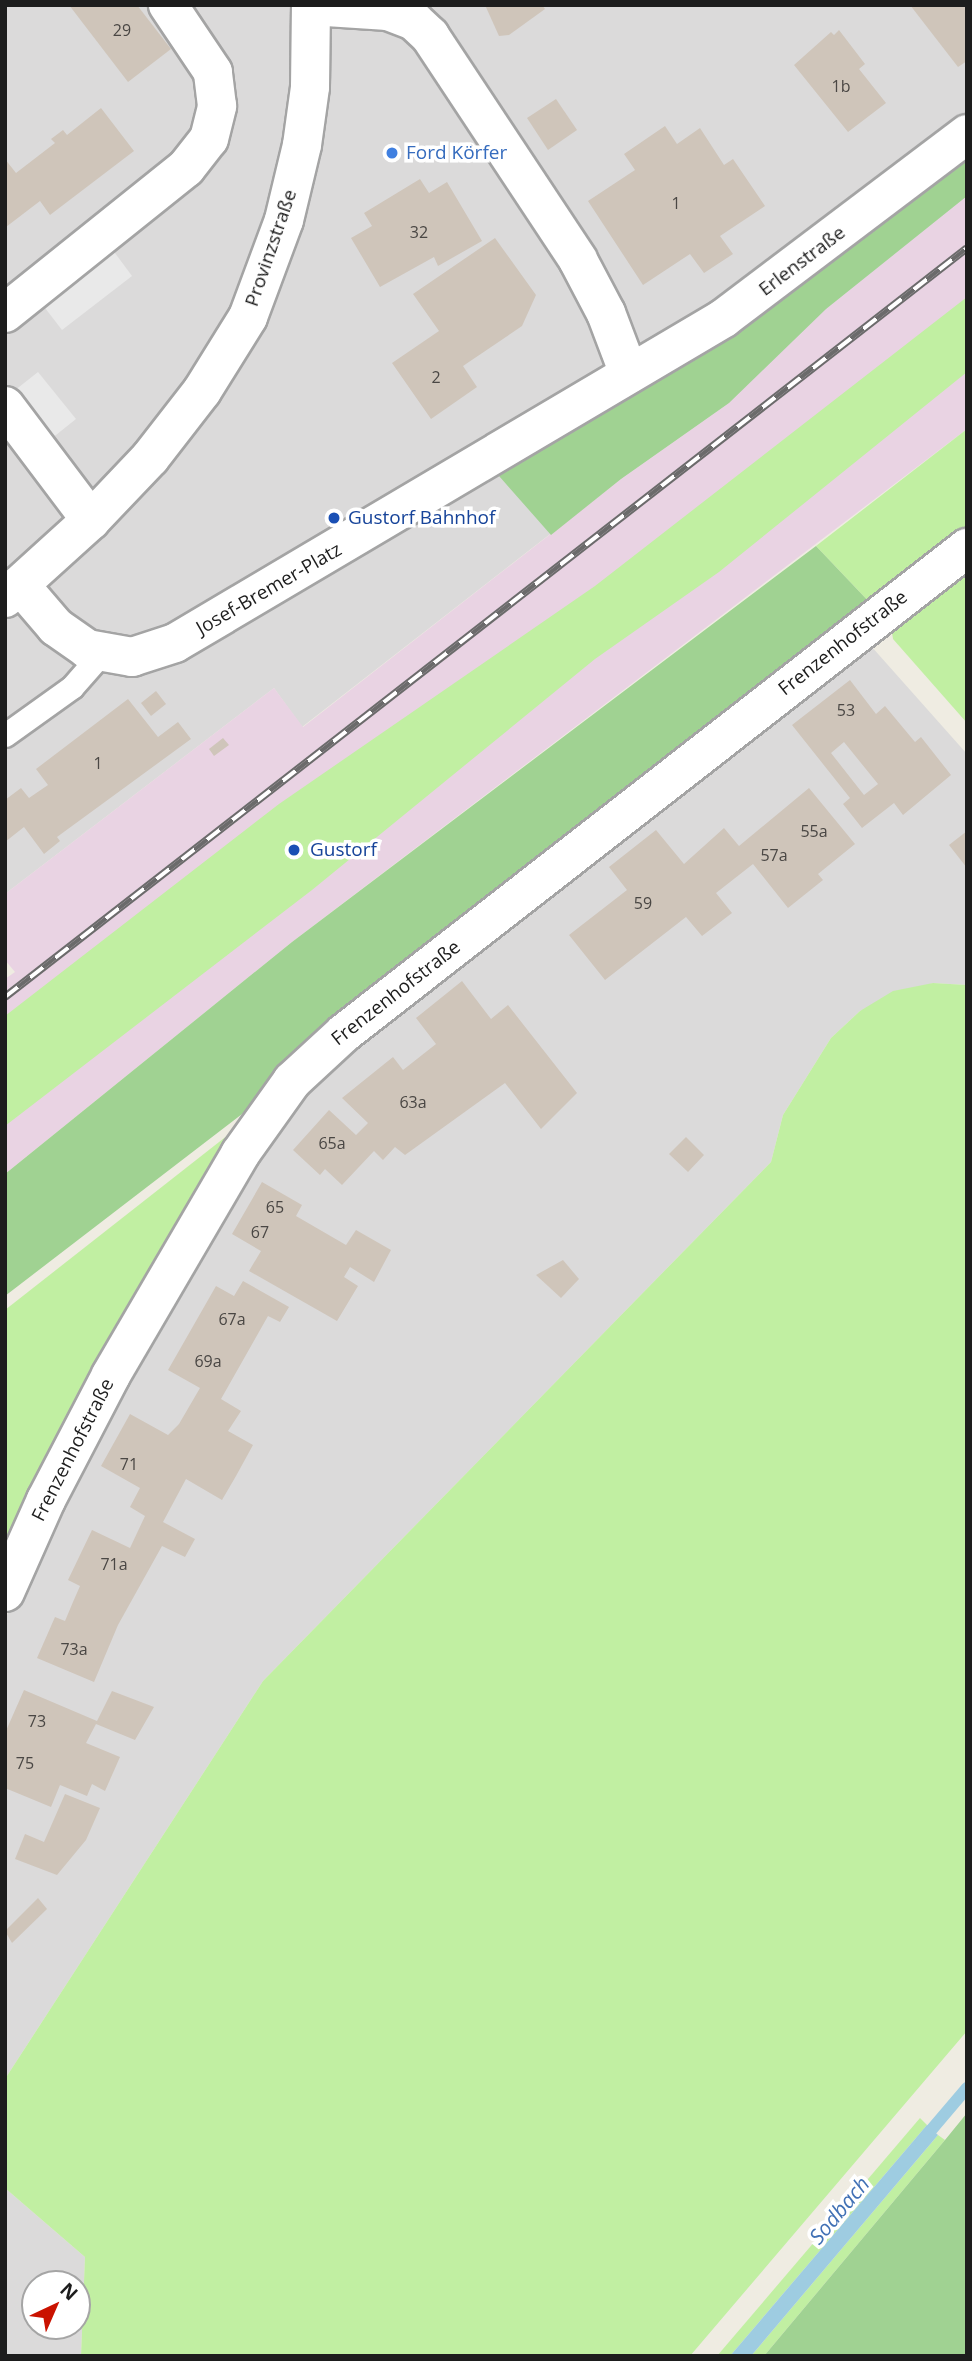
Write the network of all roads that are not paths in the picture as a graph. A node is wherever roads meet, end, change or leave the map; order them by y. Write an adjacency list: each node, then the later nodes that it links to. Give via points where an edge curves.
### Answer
1 (168, 5): 4 (street, via 214,72 217,106 209,139 186,168)
2 (311, 6): 5 (street, Provinzstraße, via 388,11 414,21 430,36 578,260 606,313); 7 (street, Provinzstraße, via 306,124 284,220 257,296 202,391 150,458)
3 (967, 134): 5 (street, Erlenstraße, via 767,288)
4 (5, 313)
5 (629, 374): 10 (street, Josef-Bremer-Platz, via 198,631 142,655)
6 (5, 406): 7 (street)
7 (91, 520): 9 (street, Provinzstraße)
8 (967, 548): 12 (street, Frenzenhofstraße, via 354,1025 292,1081 240,1154 111,1375 46,1500)
9 (13, 592): 10 (street, Josef-Bremer-Platz, via 66,636)
10 (101, 654): 11 (lane, via 72,687)
11 (5, 735)
12 (5, 1592)

